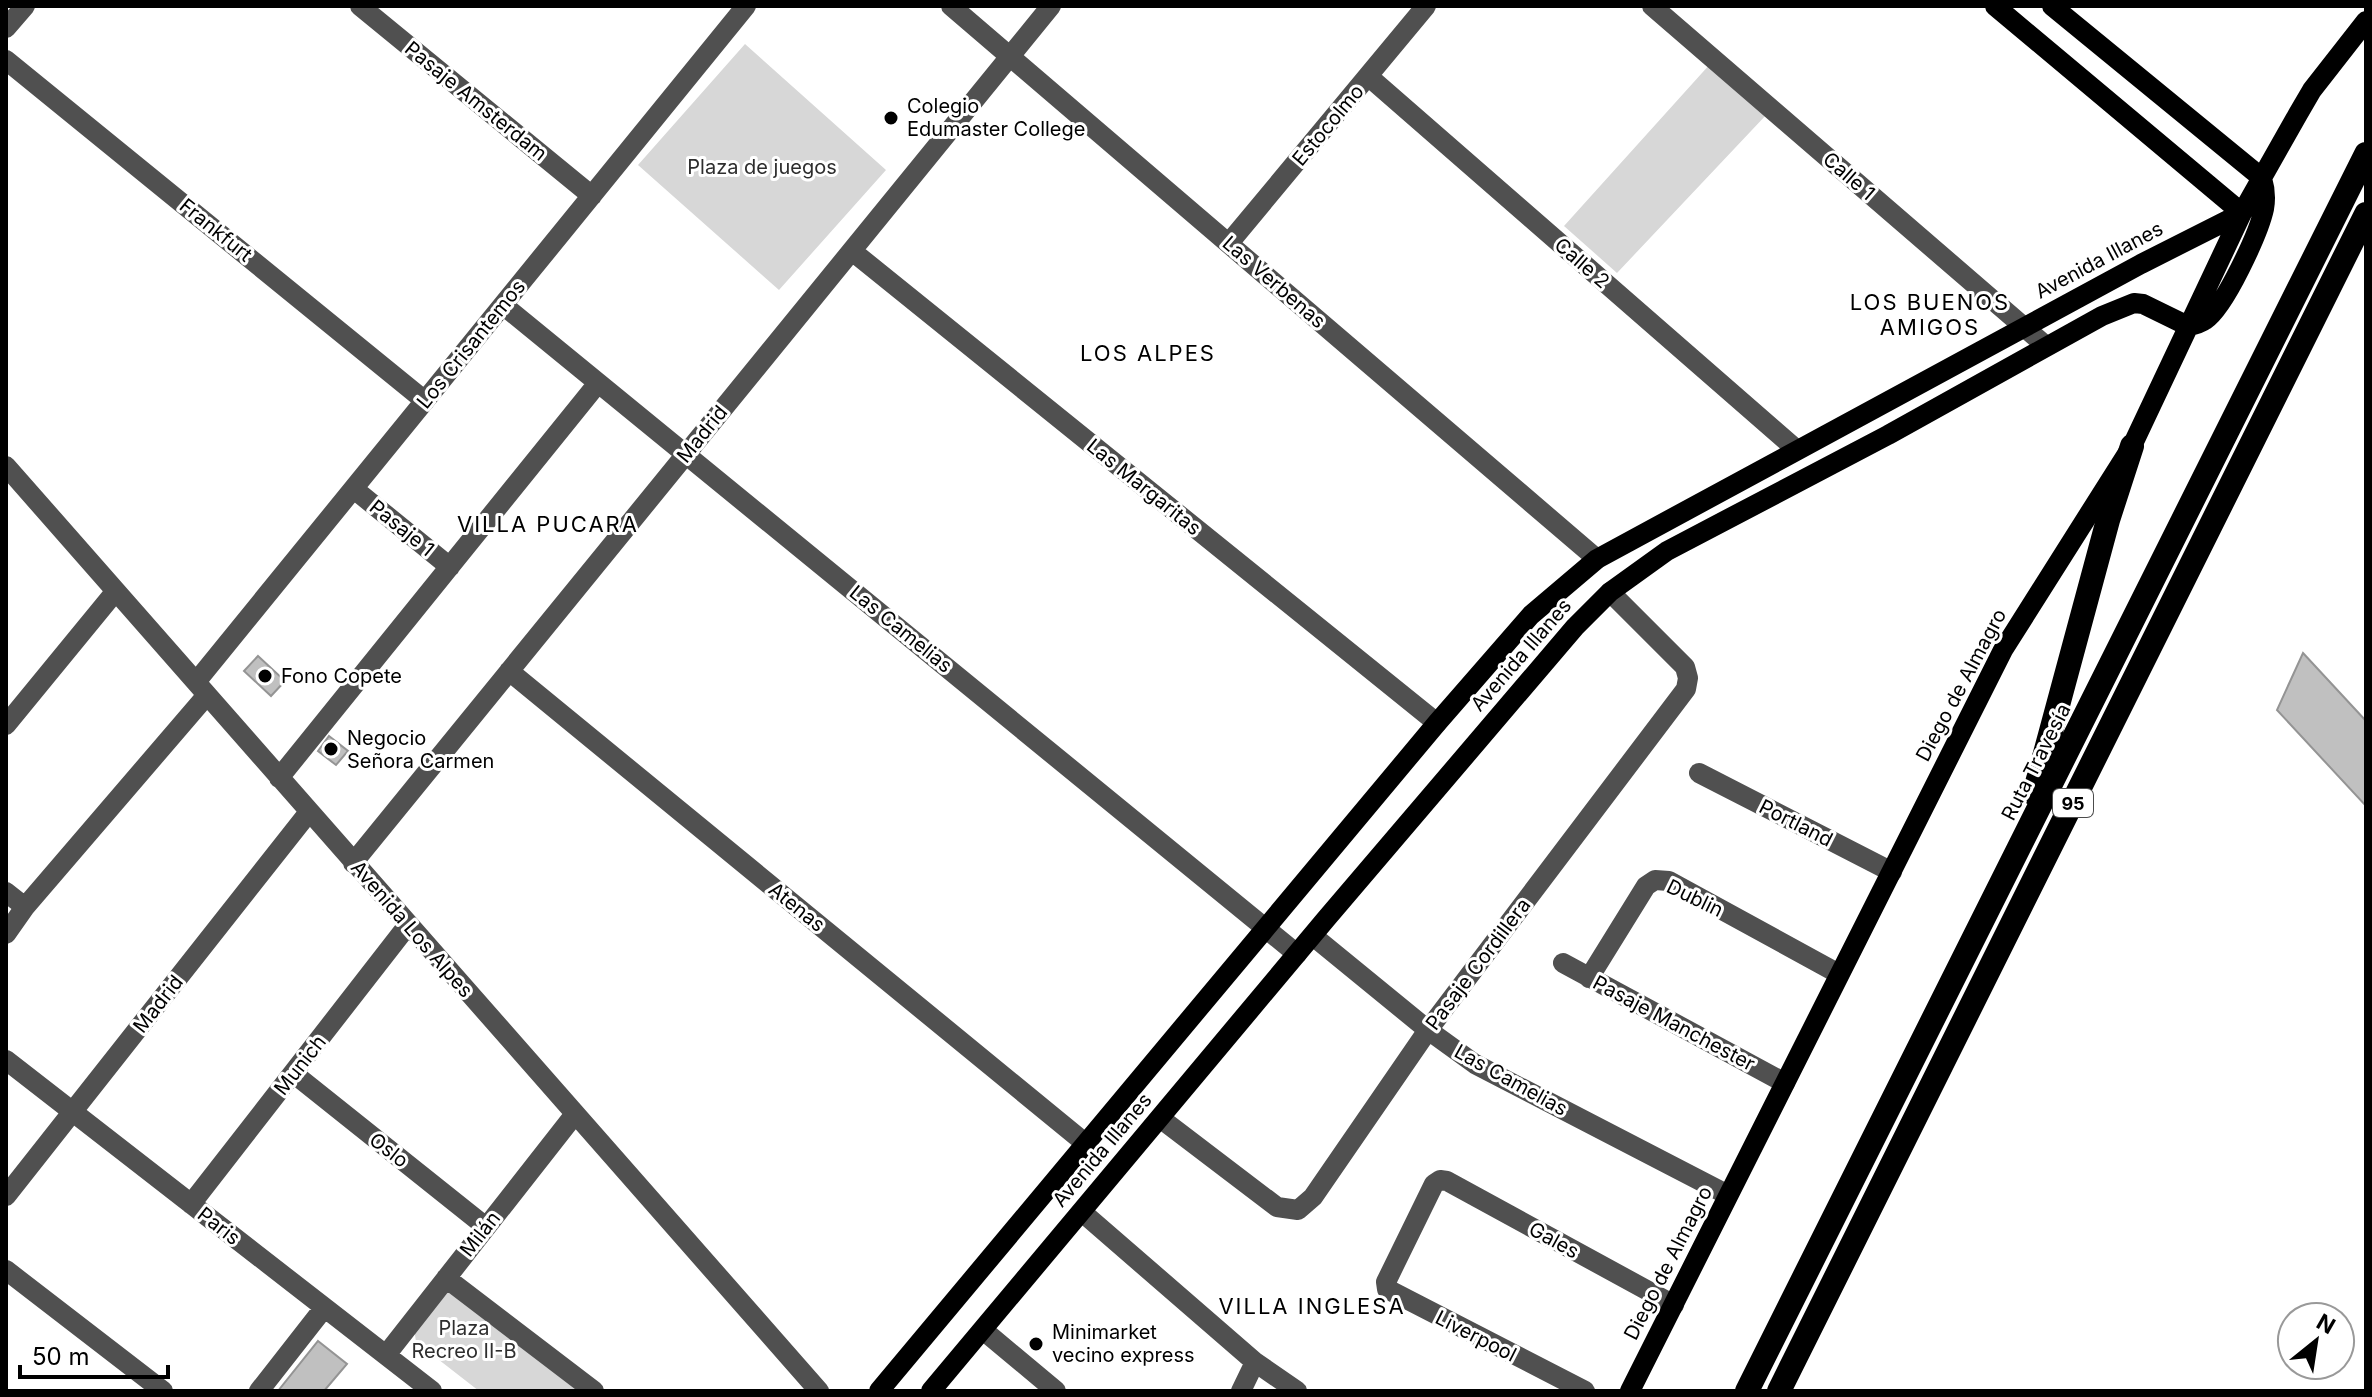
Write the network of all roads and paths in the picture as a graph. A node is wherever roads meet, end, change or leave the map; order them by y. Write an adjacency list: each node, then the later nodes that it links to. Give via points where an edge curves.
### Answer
1 (25, 6): 11 (street)
2 (360, 6): 17 (street, Pasaje Amsterdam)
3 (746, 6): 17 (street, Los Crisantemos)
4 (951, 6): 12 (street, Las Verbenas)
5 (1051, 6): 12 (street, Madrid)
6 (1426, 6): 14 (street, Estocolmo)
7 (1652, 6): 24 (street, Calle 1)
8 (1995, 6): 18 (main road)
9 (2052, 6): 16 (main road)
10 (2366, 21): 16 (main road, Diego de Almagro, via 2312,90)
11 (6, 28)
12 (1010, 57): 20 (street, Las Verbenas); 21 (street, Madrid)
13 (6, 60): 27 (street, Frankfurt)
14 (1368, 76): 20 (street, Estocolmo); 29 (street, Calle 2)
15 (2366, 154): 44 (highway, Ruta Travesía / 95)
16 (2262, 178): 18 (main road, Diego de Almagro); 23 (main road, via 2264,208 2230,287 2206,320)
17 (592, 196): 22 (street, Los Crisantemos)
18 (2242, 213): 23 (main road, Diego de Almagro); 24 (main road, Avenida Illanes)
19 (2366, 214): 91 (highway, 95)
20 (1229, 243): 33 (street, Las Verbenas)
21 (852, 251): 30 (street, Madrid); 40 (street, Las Margaritas)
22 (503, 305): 26 (street, Las Camelias); 27 (street, Los Crisantemos)
23 (2188, 326): 25 (main road, Avenida Illanes, via 2134,303); 28 (main road, Diego de Almagro)
24 (2024, 327): 25 (street, Calle 1); 29 (main road, Avenida Illanes)
25 (2046, 346): 36 (main road, Avenida Illanes, via 1667,551)
26 (598, 383): 30 (street, Las Camelias); 34 (street)
27 (425, 401): 32 (street, Los Crisantemos)
28 (2132, 446): 44 (highway); 46 (main road, Diego de Almagro, via 2003,650)
29 (1797, 450): 33 (main road, Avenida Illanes)
30 (686, 454): 37 (street, Madrid); 50 (street, Las Camelias)
31 (6, 466): 35 (street, Avenida Los Alpes)
32 (354, 489): 34 (street, Pasaje 1); 38 (street, Los Crisantemos)
33 (1597, 559): 40 (main road, Avenida Illanes, via 1531,615)
34 (450, 567): 42 (street)
35 (115, 592): 38 (street, Avenida Los Alpes); 39 (street)
36 (1610, 592): 52 (main road, Avenida Illanes); 57 (street, Pasaje Cordillera, via 1685,667 1686,689)
37 (509, 671): 45 (street, Madrid); 64 (street, Atenas)
38 (202, 689): 42 (street, Avenida Los Alpes); 48 (street, Los Crisantemos)
39 (9, 714)
40 (1437, 723): 50 (main road, Avenida Illanes)
41 (1699, 773): 46 (street, Portland)
42 (279, 778): 43 (street, Avenida Los Alpes)
43 (309, 812): 45 (street, Avenida Los Alpes); 61 (street, Madrid)
44 (2013, 861): 90 (highway, Ruta Travesía / 95)
45 (353, 863): 49 (street, Avenida Los Alpes)
46 (1892, 872): 55 (main road, Diego de Almagro)
47 (6, 892): 48 (street)
48 (25, 907): 51 (street, Los Crisantemos)
49 (408, 925): 59 (street, Munich); 62 (street, Avenida Los Alpes)
50 (1264, 927): 53 (street, Las Camelias); 64 (main road, Avenida Illanes)
51 (6, 934)
52 (1313, 936): 53 (main road, Avenida Illanes); 57 (street, Las Camelias)
53 (1297, 954): 63 (main road, Avenida Illanes)
54 (1563, 963): 56 (street, Pasaje Manchester)
55 (1839, 974): 56 (street, Dublin, via 1669,881 1655,880 1646,886); 60 (main road, Diego de Almagro)
56 (1589, 978): 60 (street, Pasaje Manchester)
57 (1428, 1030): 63 (street, Pasaje Cordillera, via 1313,1197 1298,1210 1277,1207); 66 (street, Las Camelias, via 1475,1064)
58 (6, 1060): 61 (street, Paris)
59 (293, 1073): 68 (street, Munich); 70 (street, Oslo)
60 (1785, 1083): 66 (main road, Diego de Almagro)
61 (72, 1112): 67 (street, Madrid); 68 (street, Paris)
62 (575, 1114): 70 (street, Milán); 82 (street, Avenida Los Alpes)
63 (1160, 1118): 69 (main road, Avenida Illanes)
64 (1085, 1143): 83 (main road, Avenida Illanes)
65 (1434, 1184): 73 (street, Gales, via 1447,1181); 88 (street, Liverpool, via 1387,1289)
66 (1728, 1195): 73 (main road, Diego de Almagro)
67 (6, 1196)
68 (191, 1204): 74 (street, Paris)
69 (1082, 1212): 75 (main road, Avenida Illanes); 77 (street)
70 (486, 1227): 72 (street, Milán)
71 (6, 1270): 78 (street)
72 (446, 1278): 76 (street, Milán); 81 (street)
73 (1674, 1305): 89 (main road, Diego de Almagro)
74 (324, 1308): 76 (street, Paris); 79 (street)
75 (983, 1330): 84 (main road, Avenida Illanes); 85 (street)
76 (386, 1355): 80 (street, Paris)
77 (1255, 1362): 86 (street); 87 (street)
78 (163, 1391)
79 (259, 1391)
80 (432, 1391)
81 (594, 1391)
82 (819, 1391)
83 (879, 1391)
84 (931, 1391)
85 (1056, 1391)
86 (1241, 1391)
87 (1297, 1391)
88 (1585, 1391)
89 (1630, 1391)
90 (1747, 1391)
91 (1779, 1391)

